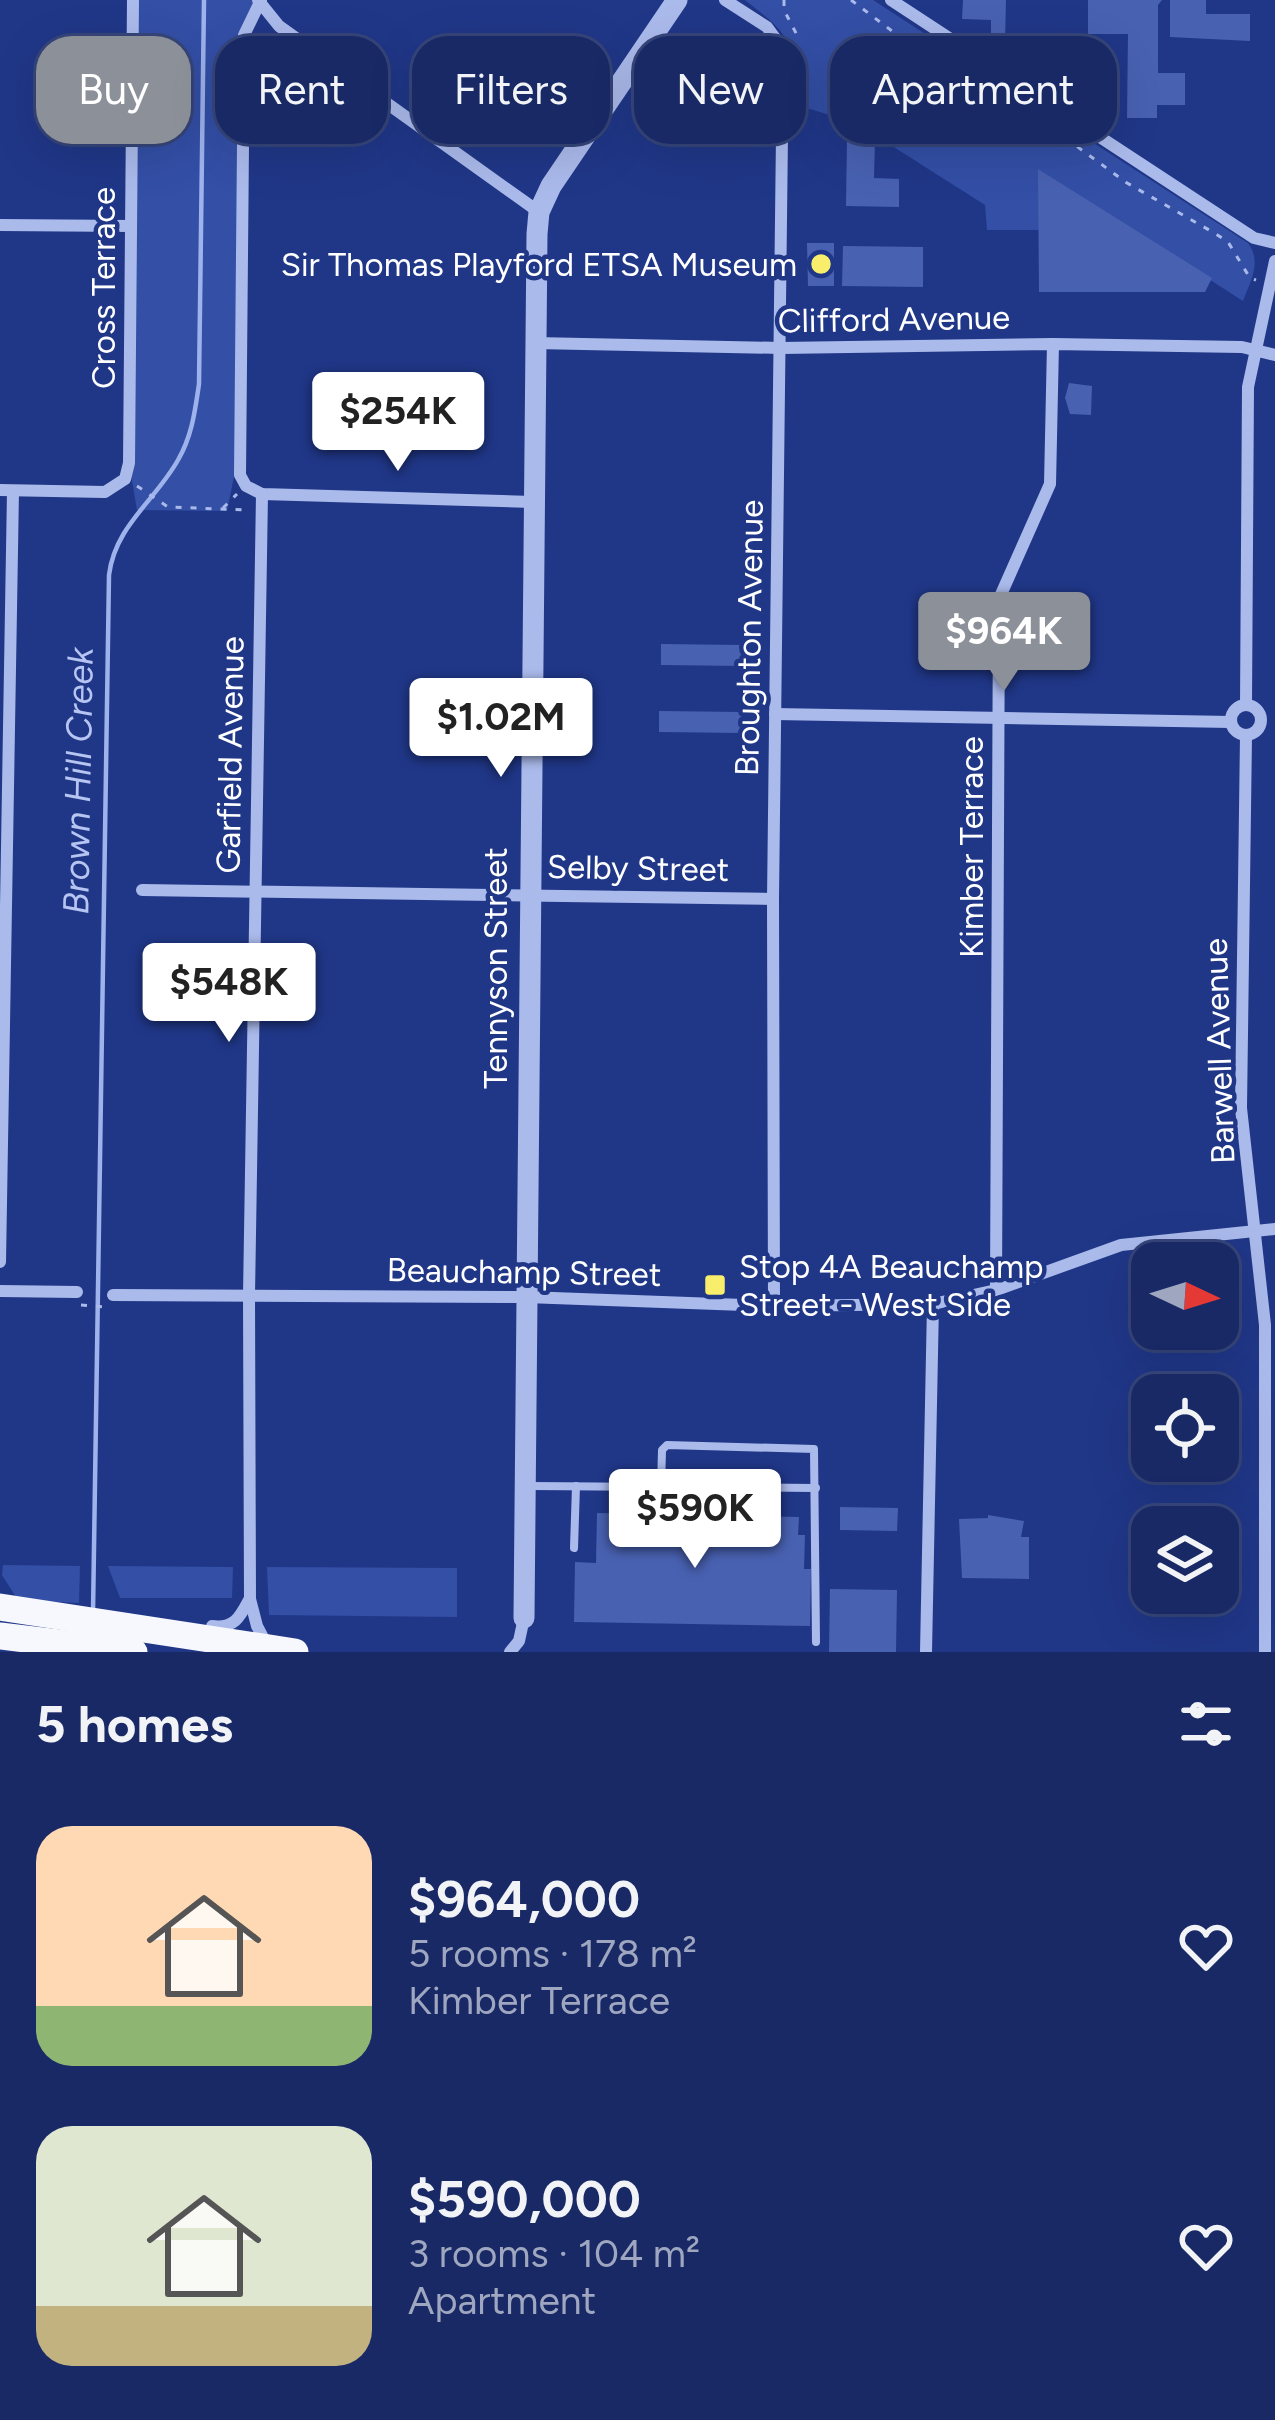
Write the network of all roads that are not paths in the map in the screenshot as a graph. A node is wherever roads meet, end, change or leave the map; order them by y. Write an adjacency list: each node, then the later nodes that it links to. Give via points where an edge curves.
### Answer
1 (133, 0): 8 (street, Cross Terrace)
2 (677, 0): 6 (street, Tennyson Street)
3 (725, 0): 13 (street, Broughton Avenue, via 767,27 782,50)
4 (891, 0): 9 (street, via 1254,238)
5 (259, 1): 6 (street, via 279,26); 17 (street, Garfield Avenue, via 244,35 238,457 246,486)
6 (539, 212): 11 (street, Tennyson Street)
7 (0, 225): 8 (street)
8 (130, 226): 16 (street, Cross Terrace, via 125,479 105,492)
9 (1275, 243)
10 (1275, 261): 14 (street)
11 (534, 344): 13 (street, Clifford Avenue); 18 (street, Tennyson Street)
12 (1053, 344): 13 (street, Clifford Avenue); 14 (street, Clifford Avenue); 21 (street, Kimber Terrace, via 1050,484 999,599)
13 (781, 348): 20 (street, Broughton Avenue)
14 (1255, 349): 15 (street, Clifford Avenue); 19 (street, via 1248,387)
15 (1275, 355)
16 (6, 490): 25 (street)
17 (262, 494): 18 (street); 27 (street, Garfield Avenue)
18 (532, 502): 28 (street, Tennyson Street)
19 (1246, 704): 22 (street); 23 (street)
20 (775, 714): 21 (street); 29 (street, Broughton Avenue)
21 (999, 718): 23 (street); 33 (street, Kimber Terrace)
22 (1268, 720): 24 (street)
23 (1231, 722): 24 (street)
24 (1246, 736): 31 (street, Barwell Avenue, via 1241,1088)
25 (3, 887): 32 (street)
26 (142, 890): 27 (street, Selby Street)
27 (255, 890): 28 (street, Selby Street); 36 (street, Garfield Avenue)
28 (528, 892): 29 (street, Selby Street); 37 (street, Tennyson Street)
29 (773, 899): 40 (street, Broughton Avenue)
30 (1275, 1229): 31 (street, Beauchamp Street)
31 (1257, 1231): 33 (street, Beauchamp Street, via 1121,1245); 41 (street, Barwell Avenue)
32 (0, 1262)
33 (996, 1290): 39 (street, Beauchamp Street)
34 (0, 1292): 35 (street)
35 (77, 1292)
36 (249, 1295): 37 (street, Beauchamp Street); 38 (street, Beauchamp Street); 47 (street, Garfield Avenue)
37 (526, 1297): 40 (street, Beauchamp Street); 42 (street, Tennyson Street)
38 (109, 1301)
39 (933, 1304): 40 (street, Beauchamp Street); 58 (street)
40 (774, 1306)
41 (1271, 1462): 59 (street, Barwell Avenue)
42 (525, 1486): 43 (lane); 49 (street, Tennyson Street)
43 (576, 1486): 44 (lane); 46 (lane)
44 (661, 1487): 45 (lane); 45 (lane, via 667,1445 810,1447)
45 (816, 1488): 53 (lane)
46 (574, 1547)
47 (250, 1598): 52 (street, via 224,1628 187,1623); 54 (street, Garfield Avenue, via 256,1626)
48 (0, 1607): 50 (highway)
49 (524, 1618): 56 (street, Tennyson Street); 57 (street, Tennyson Street)
50 (75, 1630): 51 (highway); 52 (highway)
51 (0, 1636)
52 (123, 1638): 54 (highway); 55 (highway)
53 (816, 1642)
54 (282, 1650)
55 (134, 1652)
56 (510, 1652)
57 (530, 1652)
58 (926, 1652)
59 (1265, 1652)

